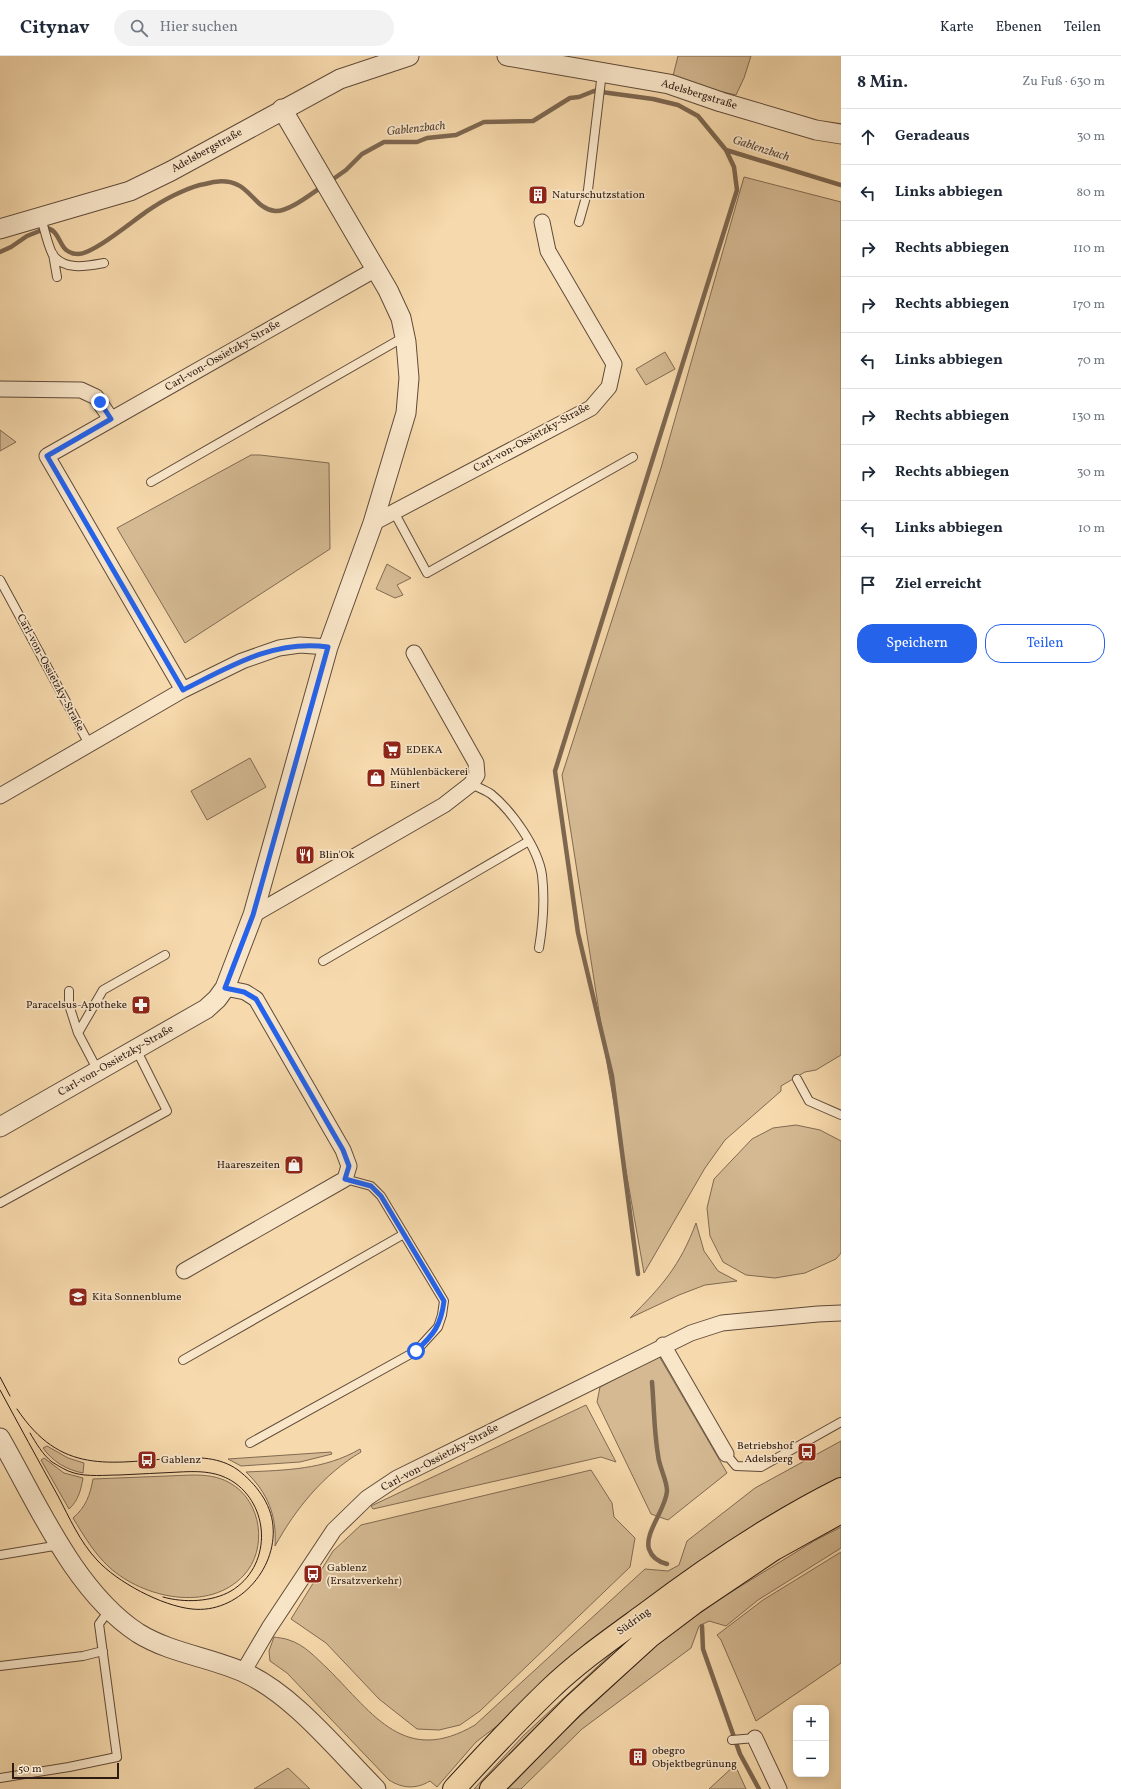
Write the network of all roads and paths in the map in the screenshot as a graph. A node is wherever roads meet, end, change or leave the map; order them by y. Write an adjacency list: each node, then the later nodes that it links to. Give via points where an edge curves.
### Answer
1 (408, 56): 4 (street, Adelsbergstraße, via 340,79)
2 (507, 56): 3 (street, Adelsbergstraße)
3 (601, 79): 5 (street, Adelsbergstraße, via 669,84 816,130); 7 (lane, via 588,190)
4 (282, 109): 8 (street, Adelsbergstraße, via 130,191); 12 (street, Carl-von-Ossietzky-Straße)
5 (841, 134)
6 (542, 222): 19 (street, Carl-von-Ossietzky-Straße, via 548,251 614,364 609,387 591,408)
7 (578, 222)
8 (43, 225): 9 (street, Adelsbergstraße); 10 (lane)
9 (0, 229)
10 (53, 254): 11 (lane, via 64,263 73,266); 13 (lane)
11 (104, 263)
12 (376, 269): 14 (street, Carl-von-Ossietzky-Straße, via 400,318); 16 (street, Carl-von-Ossietzky-Straße)
13 (57, 277)
14 (405, 336): 18 (lane); 20 (street, Carl-von-Ossietzky-Straße, via 409,378 406,413)
15 (0, 389): 16 (street, via 81,390 96,397)
16 (111, 419): 24 (street, Carl-von-Ossietzky-Straße, via 47,456)
17 (632, 457): 19 (lane, via 427,572)
18 (151, 482)
19 (394, 512): 20 (street, Carl-von-Ossietzky-Straße)
20 (373, 523): 22 (street, Carl-von-Ossietzky-Straße)
21 (0, 580): 25 (lane, Carl-von-Ossietzky-Straße)
22 (328, 647): 24 (street, Carl-von-Ossietzky-Straße, via 300,645 279,648 242,661); 29 (street, Carl-von-Ossietzky-Straße)
23 (414, 653): 26 (street, via 476,763 477,775)
24 (183, 690): 25 (street, Carl-von-Ossietzky-Straße)
25 (89, 744): 27 (street, Carl-von-Ossietzky-Straße)
26 (471, 784): 28 (lane, via 490,793 514,819); 29 (street, via 444,805)
27 (0, 796)
28 (529, 841): 30 (lane, via 542,874 544,906); 32 (lane)
29 (253, 915): 33 (street, Carl-von-Ossietzky-Straße)
30 (539, 948)
31 (166, 955): 35 (lane, via 103,990)
32 (323, 961)
33 (225, 988): 36 (street, Carl-von-Ossietzky-Straße, via 206,1009); 41 (street, via 244,992 256,999 343,1150 349,1166)
34 (70, 990): 35 (lane, via 69,1005)
35 (78, 1033): 37 (lane)
36 (136, 1049): 37 (street, Carl-von-Ossietzky-Straße); 42 (lane, via 167,1111)
37 (98, 1071): 40 (street, Carl-von-Ossietzky-Straße)
38 (797, 1079): 39 (lane, via 809,1101)
39 (841, 1115)
40 (0, 1126)
41 (345, 1179): 43 (lane, via 371,1186 381,1196); 44 (street)
42 (0, 1204)
43 (404, 1234): 47 (lane); 50 (lane, via 444,1301 438,1327 416,1351)
44 (184, 1271)
45 (841, 1313): 46 (street, Carl-von-Ossietzky-Straße, via 722,1323)
46 (663, 1346): 51 (street); 59 (street, Carl-von-Ossietzky-Straße, via 398,1478 367,1498 334,1530)
47 (183, 1360)
48 (841, 1422): 51 (lane, via 761,1467 736,1466)
49 (0, 1438): 54 (street)
50 (250, 1444)
51 (726, 1454)
52 (841, 1490): 64 (main road, Südring, via 762,1534 683,1586 609,1640 549,1690)
53 (841, 1512): 65 (main road, Südring, via 774,1549 649,1637 572,1706)
54 (61, 1544): 55 (lane); 56 (street, via 89,1587)
55 (0, 1555)
56 (110, 1609): 57 (lane, via 99,1624); 59 (street, via 138,1633 159,1644)
57 (103, 1651): 58 (lane, via 83,1656); 62 (lane, via 116,1757)
58 (0, 1666)
59 (243, 1672): 63 (street, via 283,1697)
60 (749, 1739): 61 (lane); 66 (street)
61 (732, 1740)
62 (0, 1778)
63 (376, 1789)
64 (454, 1789)
65 (491, 1789)
66 (779, 1789)

